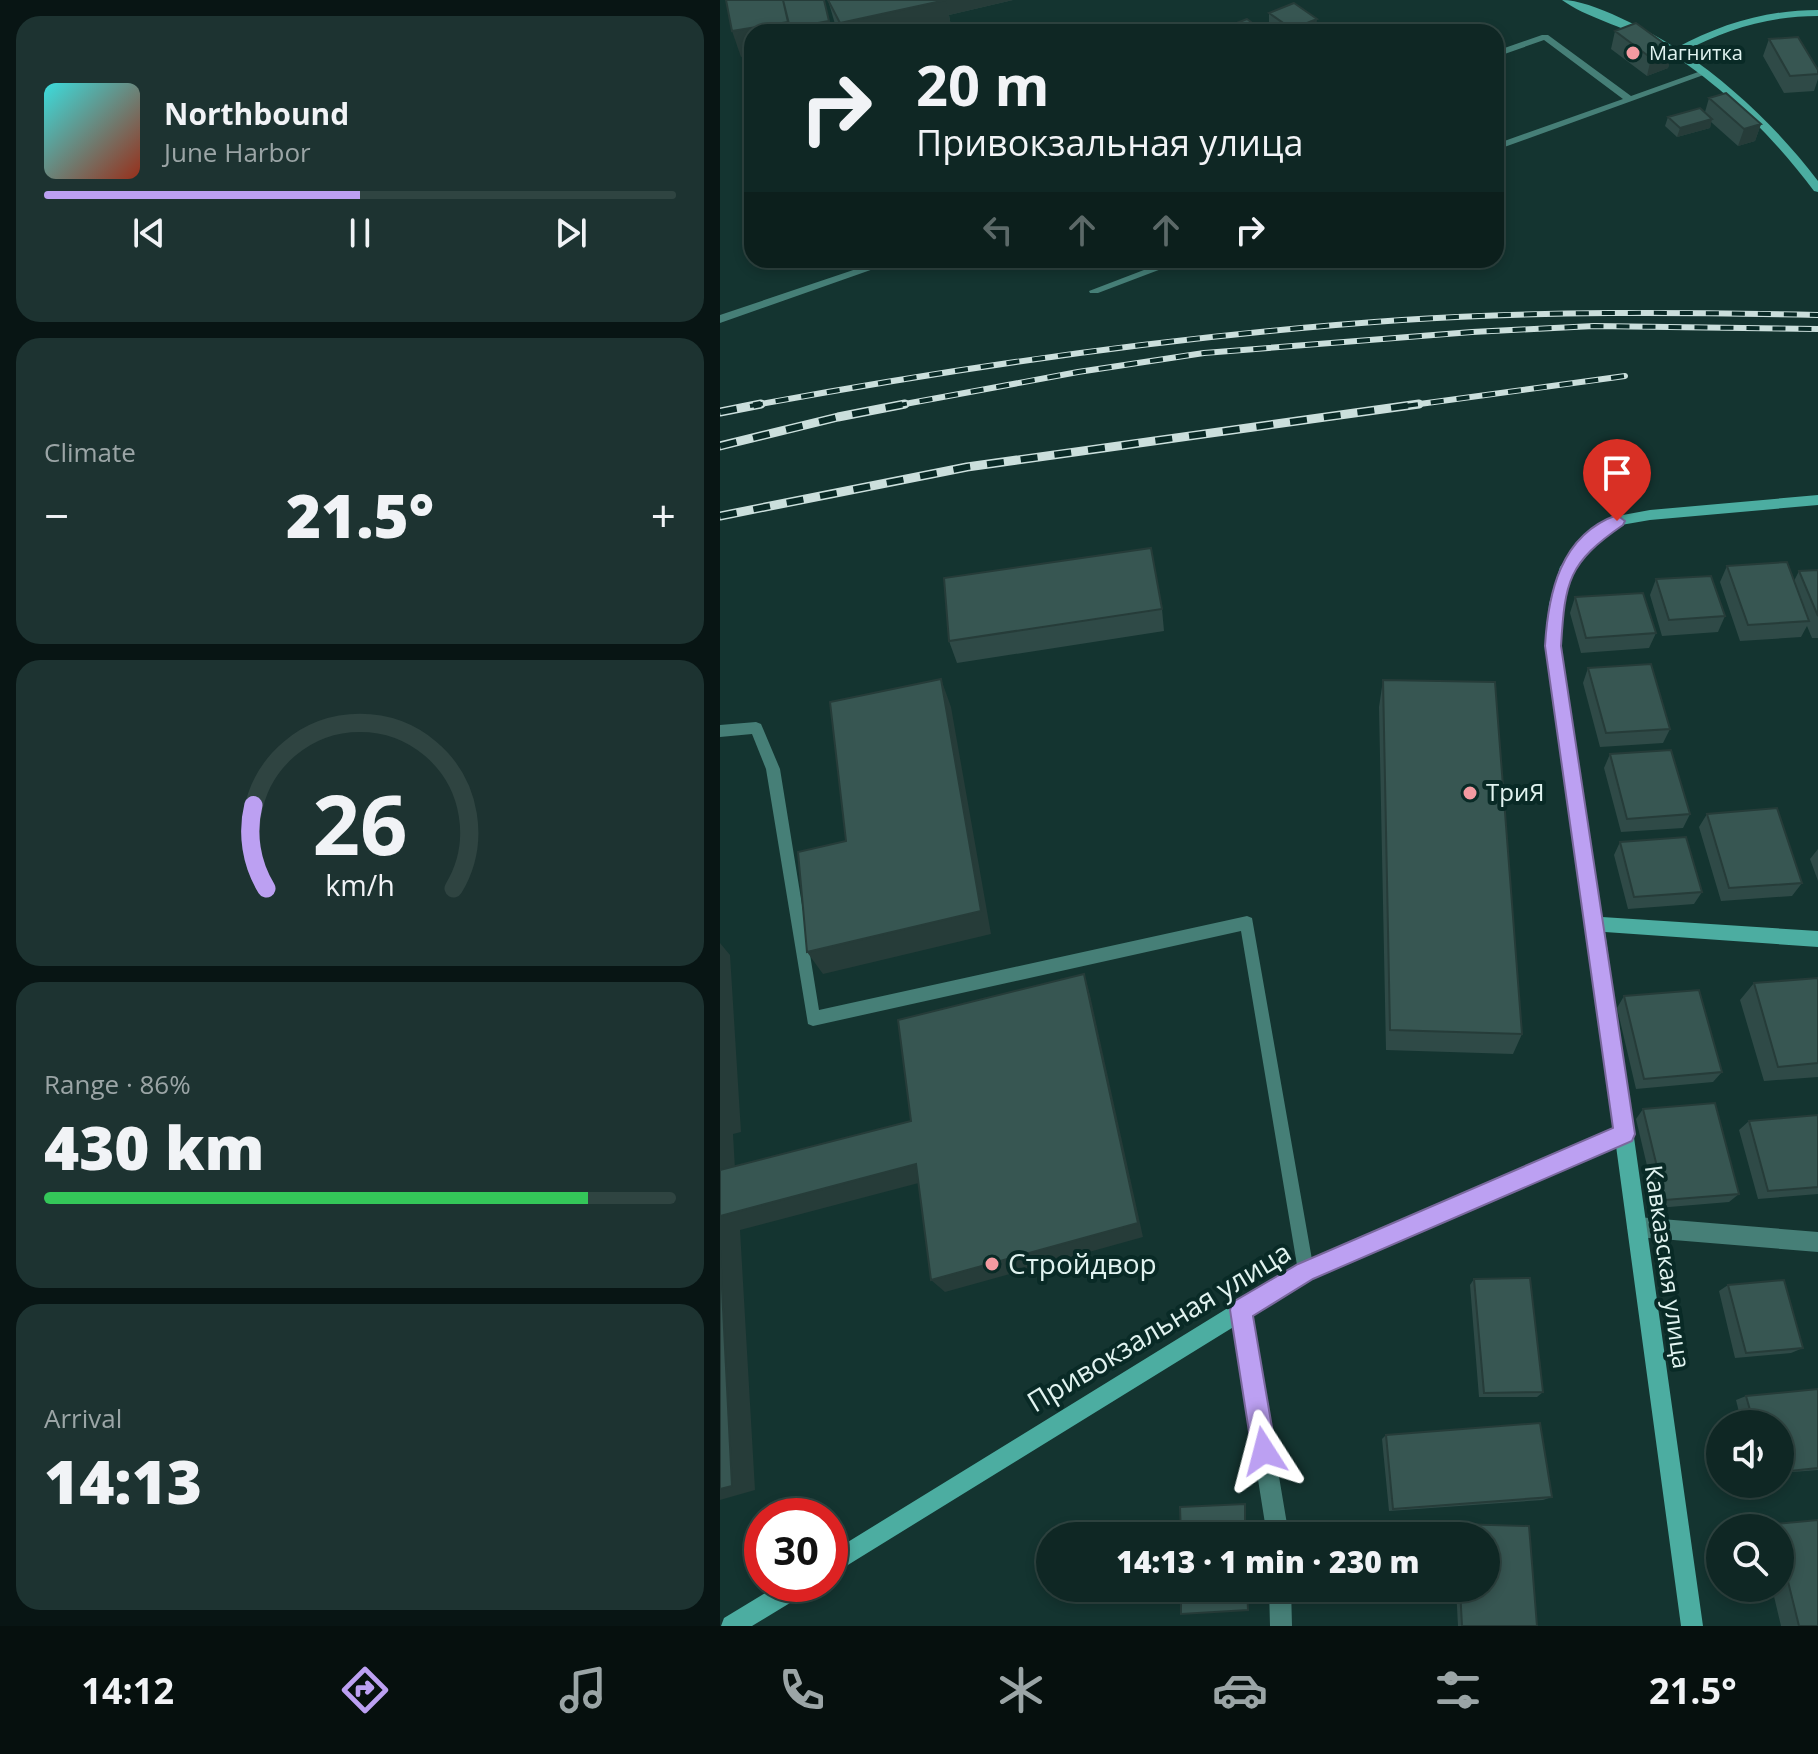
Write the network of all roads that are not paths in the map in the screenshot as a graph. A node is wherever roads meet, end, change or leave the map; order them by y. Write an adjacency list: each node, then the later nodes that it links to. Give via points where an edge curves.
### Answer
1 (1567, 0): 4 (main road)
2 (1818, 13): 4 (main road, via 1774,13 1746,20)
3 (1504, 51): 6 (lane, via 1545,37)
4 (1676, 52): 5 (main road)
5 (1704, 73): 6 (lane); 8 (main road, via 1758,120)
6 (1630, 99): 7 (lane)
7 (1504, 144)
8 (1818, 189)
9 (870, 268): 12 (lane)
10 (1158, 268): 11 (lane)
11 (1094, 291)
12 (720, 319)
13 (1818, 500): 15 (main road, Кавказская улица, via 1617,521 1586,543 1567,567 1556,604 1553,646)
14 (720, 731): 20 (lane, via 756,728 773,769 813,1019 1247,923)
15 (1595, 924): 16 (main road); 17 (main road, Кавказская улица)
16 (1818, 939)
17 (1624, 1134): 18 (main road, Кавказская улица); 20 (main road, Привокзальная улица)
18 (1637, 1227): 19 (street); 28 (main road, Кавказская улица)
19 (1818, 1242)
20 (1306, 1271): 21 (main road, Привокзальная улица)
21 (1241, 1310): 22 (street); 23 (main road, Привокзальная улица)
22 (1276, 1522)
23 (848, 1554)
24 (771, 1602): 26 (main road)
25 (1280, 1602): 27 (street)
26 (732, 1626)
27 (1281, 1626)
28 (1692, 1626)

